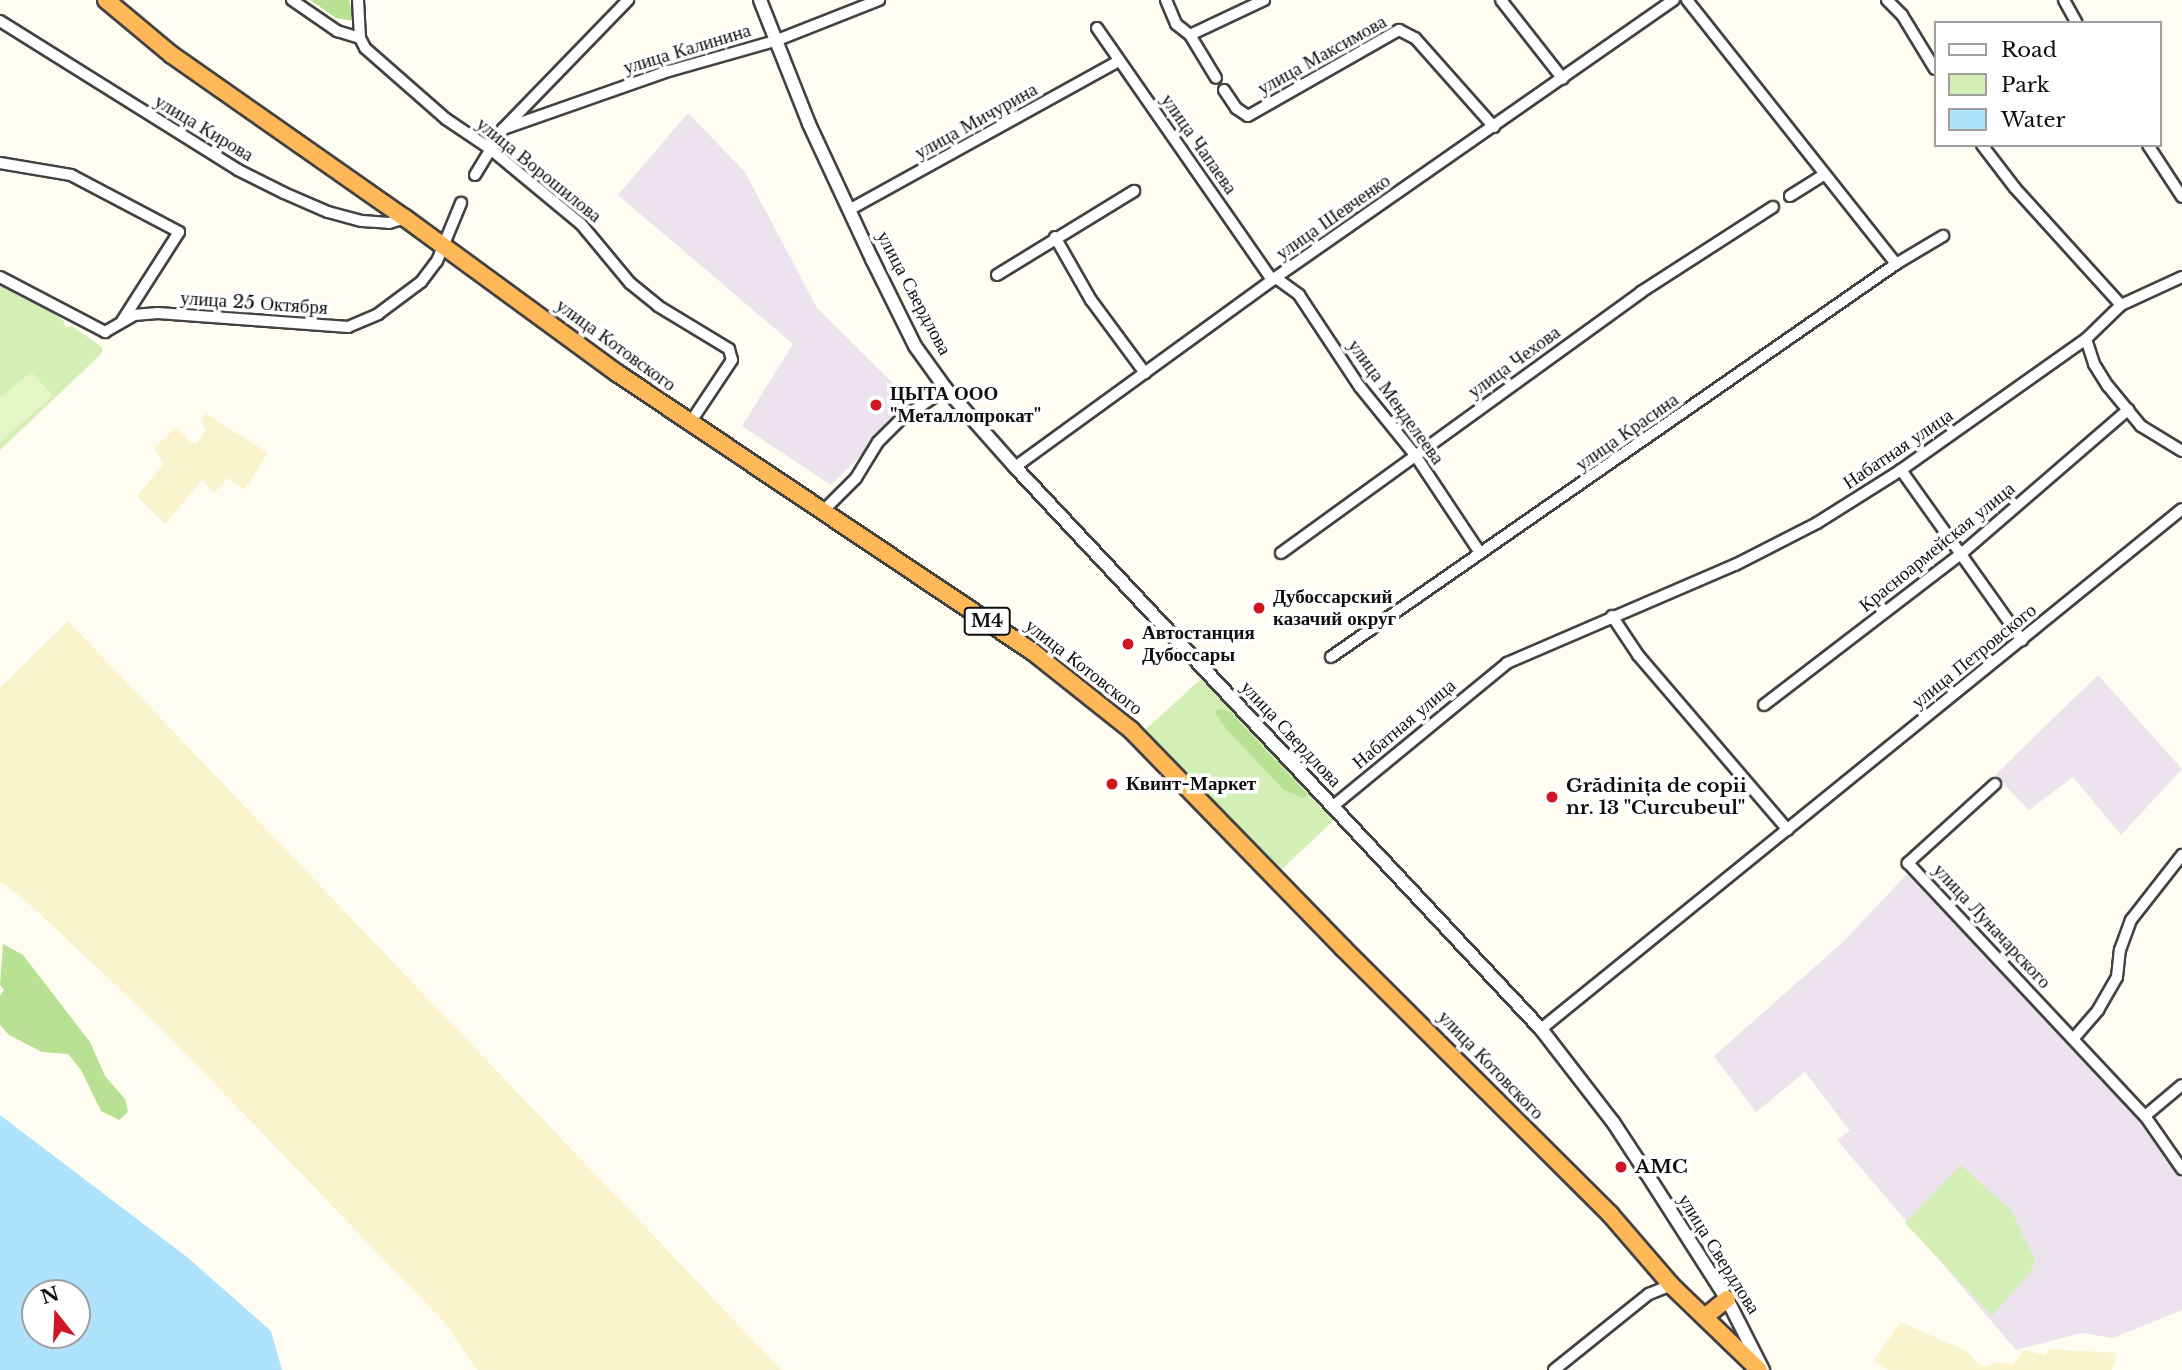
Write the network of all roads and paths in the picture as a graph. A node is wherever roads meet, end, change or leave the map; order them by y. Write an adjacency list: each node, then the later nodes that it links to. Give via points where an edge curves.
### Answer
1 (106, 0): 39 (highway, улица Котовского / M4, via 172,55)
2 (292, 0): 18 (street, улица Ворошилова, via 337,31)
3 (358, 0): 18 (street)
4 (628, 0): 26 (street)
5 (760, 0): 19 (street, улица Свердлова)
6 (879, 0): 19 (street, улица Калинина)
7 (1166, 0): 17 (street, via 1176,24)
8 (1264, 0): 17 (street)
9 (1501, 0): 23 (street)
10 (1674, 0): 23 (street, улица Шевченко)
11 (1687, 0): 31 (street)
12 (1887, 0): 21 (street, via 1902,15)
13 (2064, 0): 15 (street)
14 (0, 21): 39 (street, улица Кирова, via 238,170 284,193 362,221 388,223)
15 (2076, 21)
16 (1097, 29): 20 (street, улица Чапаева)
17 (1190, 35): 22 (street)
18 (360, 38): 29 (street, улица Ворошилова, via 401,81)
19 (775, 41): 26 (street, улица Калинина, via 669,71); 38 (street, улица Свердлова)
20 (1119, 61): 38 (street, улица Мичурина); 47 (street, улица Чапаева)
21 (1934, 67)
22 (1216, 78)
23 (1563, 79): 25 (street, улица Шевченко)
24 (1224, 90): 25 (street, улица Максимова, via 1244,116 1253,114 1398,30 1415,38)
25 (1494, 127): 47 (street, улица Шевченко)
26 (503, 128): 29 (street)
27 (1984, 147): 48 (street)
28 (2149, 147): 35 (street)
29 (489, 148): 32 (street); 54 (street, улица Ворошилова, via 581,225 630,283 658,306 729,349 732,360)
30 (0, 163): 49 (street, via 71,175 179,232)
31 (1825, 174): 34 (street); 43 (street)
32 (475, 175)
33 (1134, 191): 41 (street)
34 (1790, 196)
35 (2182, 197)
36 (461, 203): 42 (street, улица 25 Октября)
37 (1773, 207): 56 (street, улица Чехова, via 1641,292)
38 (849, 210): 52 (street, улица Свердлова, via 915,346)
39 (405, 218): 42 (highway, улица Котовского / M4)
40 (1943, 236): 43 (street, улица Красина)
41 (1055, 237): 44 (street); 51 (street, via 1091,300)
42 (443, 246): 49 (street, улица 25 Октября, via 421,282 378,314 348,327 158,313); 54 (highway, улица Котовского / M4)
43 (1896, 264): 62 (street, улица Красина)
44 (997, 275)
45 (2182, 276): 48 (street, Набатная улица)
46 (0, 277): 49 (street, улица 25 Октября, via 104,332)
47 (1274, 279): 51 (street, улица Шевченко); 56 (street, улица Менделеева, via 1299,295 1360,387)
48 (2121, 305): 50 (street, Набатная улица)
49 (121, 321)
50 (2086, 339): 53 (street, via 2094,364); 58 (street, Набатная улица)
51 (1145, 373): 57 (street, улица Шевченко)
52 (946, 389): 57 (street, улица Свердлова); 60 (street, via 894,426 856,478)
53 (2128, 410): 55 (street, via 2141,426); 63 (street, Красноармейская улица)
54 (690, 423): 60 (highway, улица Котовского / M4)
55 (2182, 451)
56 (1415, 455): 61 (street, улица Чехова); 62 (street, улица Менделеева)
57 (1015, 467): 69 (street, улица Свердлова)
58 (1901, 470): 63 (street); 64 (street, Набатная улица, via 1817,523 1735,565)
59 (2182, 509): 65 (street, улица Петровского)
60 (824, 510): 77 (highway, улица Котовского / M4, via 1033,652 1140,738 1602,1205)
61 (1282, 553)
62 (1480, 554): 66 (street, улица Красина)
63 (1961, 554): 65 (street); 67 (street, Красноармейская улица)
64 (1612, 616): 69 (street, Набатная улица, via 1507,663); 70 (street, via 1698,728)
65 (2022, 640): 70 (street, улица Петровского)
66 (1331, 657)
67 (1764, 705)
68 (1995, 784): 73 (street, улица Луначарского, via 1908,863)
69 (1332, 807): 72 (street, улица Свердлова)
70 (1788, 830): 72 (street, улица Петровского)
71 (2182, 855): 73 (street, via 2131,920 2117,976 2098,1010)
72 (1541, 1030): 78 (street, улица Свердлова, via 1613,1122)
73 (2074, 1038): 75 (street, улица Луначарского)
74 (2182, 1085): 75 (street)
75 (2145, 1116): 76 (street, улица Луначарского)
76 (2182, 1169)
77 (1671, 1285): 79 (highway, улица Котовского / M4); 80 (street, via 1648,1294)
78 (1727, 1299): 79 (highway); 81 (street, улица Свердлова)
79 (1706, 1316): 81 (highway, улица Котовского / M4)
80 (1554, 1370)
81 (1761, 1370)

